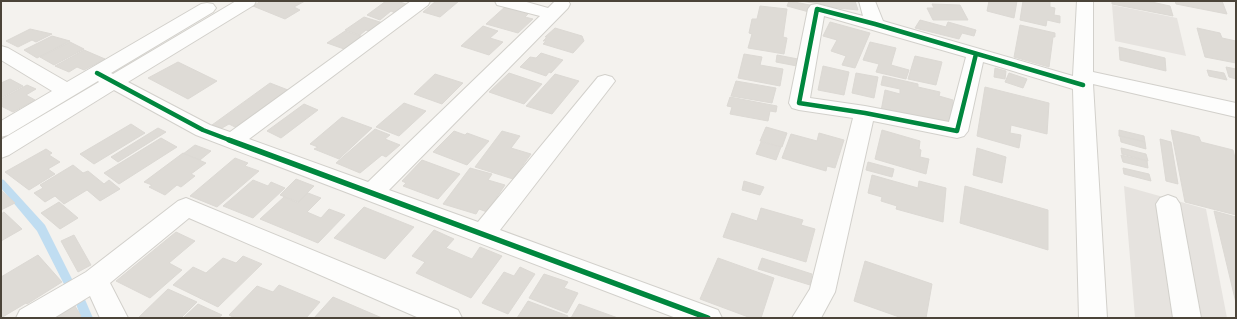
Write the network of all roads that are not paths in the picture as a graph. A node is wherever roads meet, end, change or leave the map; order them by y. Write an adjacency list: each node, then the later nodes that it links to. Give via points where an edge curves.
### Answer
1 (219, 1): 10 (street)
2 (248, 1): 10 (street)
3 (422, 1): 17 (street)
4 (503, 1): 19 (street, via 557,9)
5 (867, 1): 7 (street)
6 (1085, 1): 11 (street)
7 (875, 24): 9 (street); 15 (street, via 817,9 799,103)
8 (1, 52): 13 (street)
9 (976, 54): 11 (street); 15 (street, via 957,130)
10 (106, 78): 13 (street); 17 (street, via 203,130); 18 (street)
11 (1083, 80): 14 (street); 28 (street)
12 (605, 81): 21 (street)
13 (67, 91): 16 (street)
14 (1236, 110)
15 (865, 113): 27 (street, via 822,292)
16 (1, 130)
17 (232, 141): 19 (street)
18 (1, 150)
19 (372, 193): 21 (street)
20 (1168, 204): 29 (street)
21 (482, 234): 26 (street)
22 (95, 280): 23 (street); 24 (street); 25 (street, via 186,207)
23 (30, 318)
24 (114, 318)
25 (448, 318)
26 (708, 318)
27 (806, 318)
28 (1093, 318)
29 (1187, 318)

